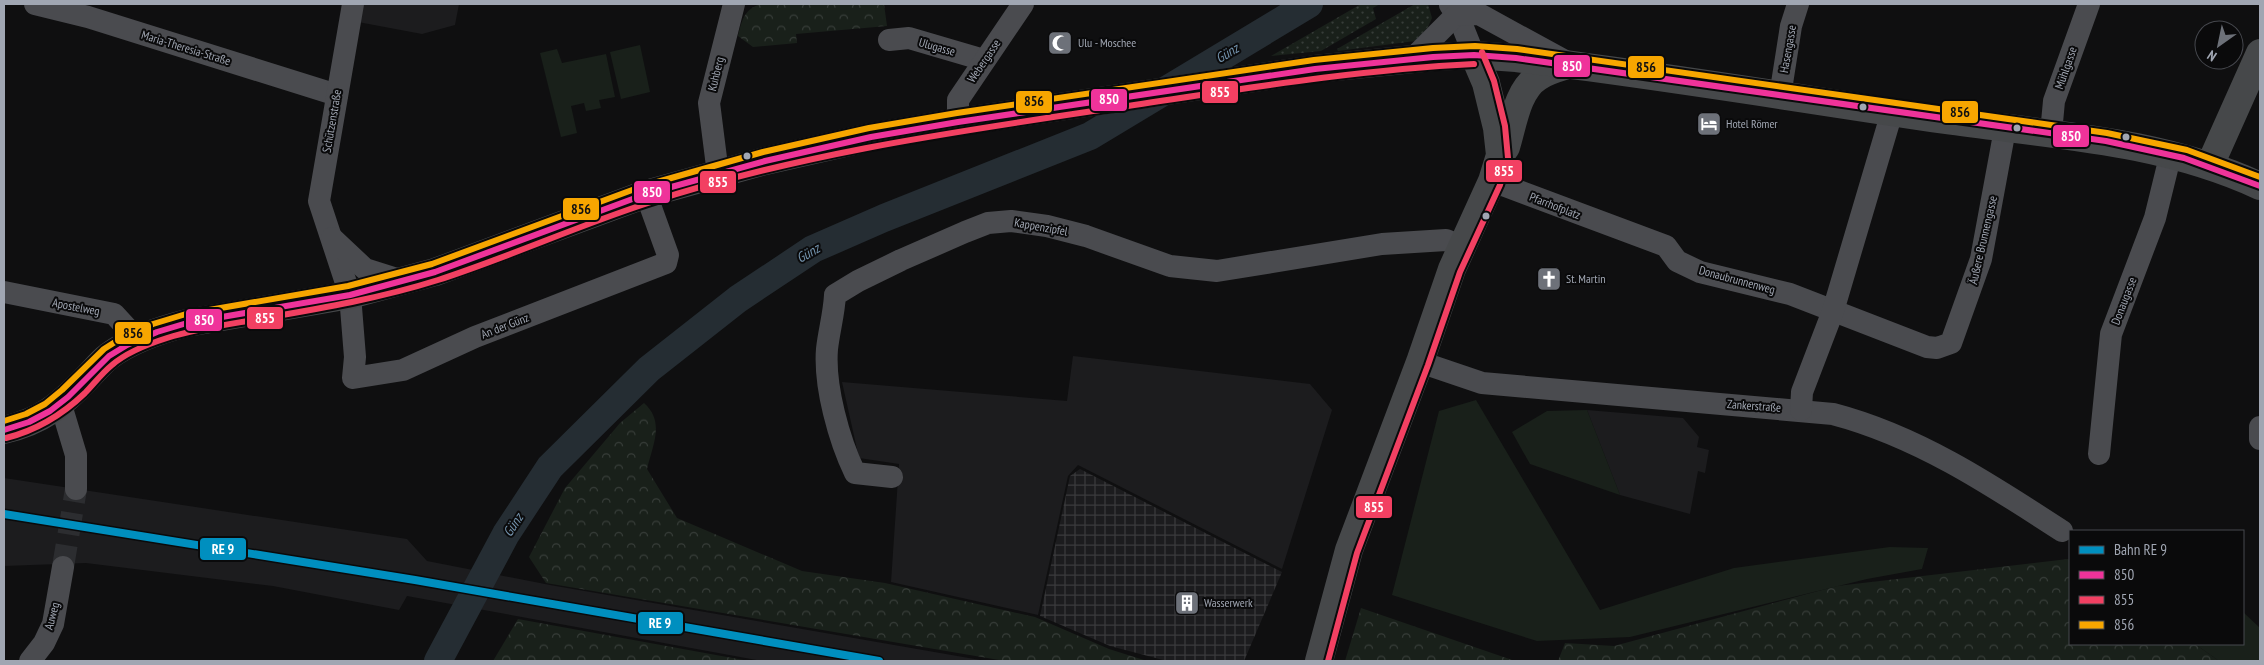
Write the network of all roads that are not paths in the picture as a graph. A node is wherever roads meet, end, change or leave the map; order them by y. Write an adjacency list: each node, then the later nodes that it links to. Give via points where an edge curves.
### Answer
1 (35, 4): 14 (street, Maria-Theresia-Straße, via 88,17)
2 (353, 4): 14 (street, Schützenstraße)
3 (734, 4): 23 (street, Kuhberg, via 709,102)
4 (1023, 4): 12 (street, Webergasse)
5 (1798, 4): 15 (street, Hasengasse, via 1791,26)
6 (2089, 4): 19 (street, Mühlgasse, via 2054,101)
7 (1453, 9): 10 (street); 11 (street); 13 (street, via 1479,14)
8 (889, 40): 12 (street, Ulugasse, via 909,38)
9 (2260, 53): 22 (main road)
10 (1474, 55): 11 (main road); 13 (main road); 21 (main road, via 1486,83)
11 (1413, 58): 17 (main road, via 1314,69)
12 (984, 60): 17 (street, Webergasse, via 958,100)
13 (1570, 64): 15 (main road); 21 (main road, via 1538,77 1528,86 1506,147)
14 (337, 95): 28 (street, Schützenstraße, via 319,201)
15 (1780, 96): 16 (main road)
16 (1892, 112): 18 (main road); 33 (street)
17 (968, 120): 23 (main road, via 799,153)
18 (2005, 129): 19 (main road); 33 (street, Äußere Brunnengasse, via 1981,259 1951,343 1937,348 1927,347)
19 (2051, 133): 20 (main road)
20 (2171, 153): 22 (main road); 41 (street, Donaugasse, via 2155,218 2111,334)
21 (1500, 155): 24 (main road)
22 (2210, 165): 25 (main road)
23 (718, 174): 26 (main road)
24 (1492, 181): 27 (street, Pfarrhofplatz); 29 (main road)
25 (2260, 186)
26 (646, 194): 30 (main road); 32 (street, An der Günz, via 668,255 666,263 475,337 403,370 353,378 355,357)
27 (1618, 230): 33 (street, Donaubrunnenweg, via 1666,246 1677,261 1700,272 1766,286)
28 (331, 237): 30 (street, Schützenstraße, via 365,268); 32 (street, Schützenstraße)
29 (1457, 257): 35 (main road); 42 (street, Kappenzipfel, via 1446,240 1368,246 1216,271 1170,266 1086,236 1047,226 1011,221 988,223 900,260 835,295 827,350 836,416 847,457 856,473)
30 (403, 281): 32 (main road)
31 (4, 292): 34 (street, Apostelweg, via 114,314)
32 (350, 296): 34 (main road, via 187,323)
33 (1833, 311): 37 (street, via 1802,392)
34 (137, 339): 36 (main road, via 109,356)
35 (1420, 362): 37 (street, Zankerstraße, via 1482,383); 46 (main road, via 1349,550)
36 (61, 405): 39 (main road, via 24,425); 43 (street, via 76,455)
37 (1801, 410): 44 (street, Zankerstraße, via 1833,414 1888,432 1951,462)
38 (2260, 427): 40 (street)
39 (4, 430)
40 (2260, 439)
41 (2099, 454)
42 (892, 477)
43 (76, 489)
44 (2062, 531)
45 (63, 567): 47 (street, Auweg, via 53,624)
46 (1320, 655)
47 (30, 661)

